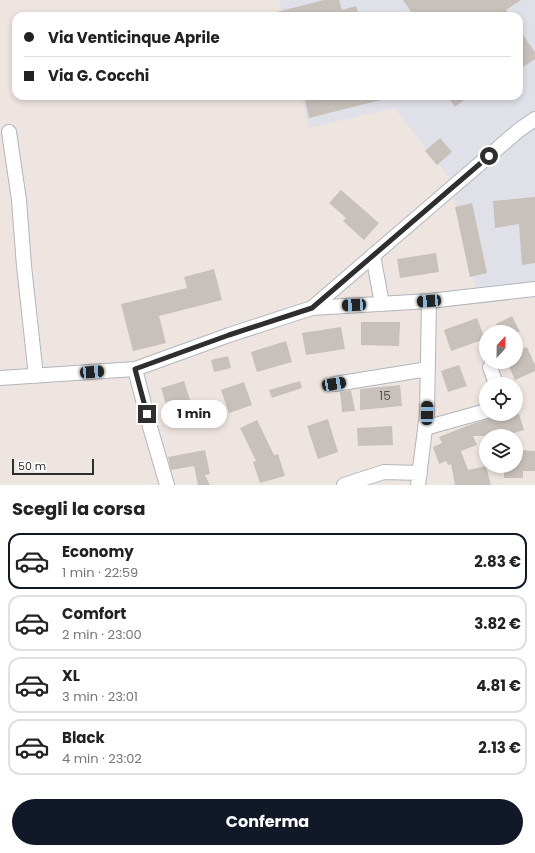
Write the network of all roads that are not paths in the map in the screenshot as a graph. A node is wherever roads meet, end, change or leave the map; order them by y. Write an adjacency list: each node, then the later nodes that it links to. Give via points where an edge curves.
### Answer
1 (535, 120): 3 (street)
2 (9, 132): 10 (street, via 19,200)
3 (373, 255): 6 (street); 7 (street)
4 (535, 289): 5 (street)
5 (429, 301): 6 (street); 9 (street)
6 (382, 304): 7 (street)
7 (312, 308): 8 (street)
8 (135, 369): 10 (street); 16 (street)
9 (428, 369): 12 (street); 14 (street)
10 (36, 376): 11 (street)
11 (0, 378)
12 (334, 384)
13 (479, 413): 14 (street)
14 (425, 428): 15 (street)
15 (419, 479): 17 (street, via 384,472)
16 (167, 485)
17 (344, 485)

